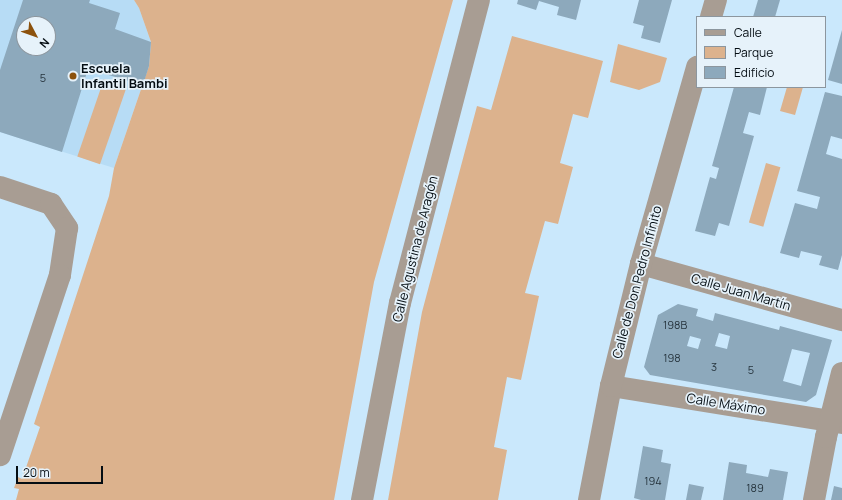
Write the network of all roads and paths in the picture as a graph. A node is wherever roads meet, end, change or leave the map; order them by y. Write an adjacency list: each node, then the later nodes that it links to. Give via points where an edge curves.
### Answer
1 (479, 0): 12 (street, Calle Agustina de Aragón, via 400,304)
2 (716, 0): 3 (street)
3 (711, 16)
4 (696, 70): 6 (street, Calle de Don Pedro Infinito)
5 (0, 187): 11 (street, via 51,204 67,228 60,275)
6 (640, 264): 7 (street, Calle Juan Martín); 9 (street, Calle de Don Pedro Infinito)
7 (842, 320)
8 (842, 373): 10 (street)
9 (611, 386): 10 (street, Calle Máximo); 13 (street, Calle de Don Pedro Infinito)
10 (836, 422): 14 (street)
11 (0, 455)
12 (362, 500)
13 (589, 500)
14 (814, 500)

